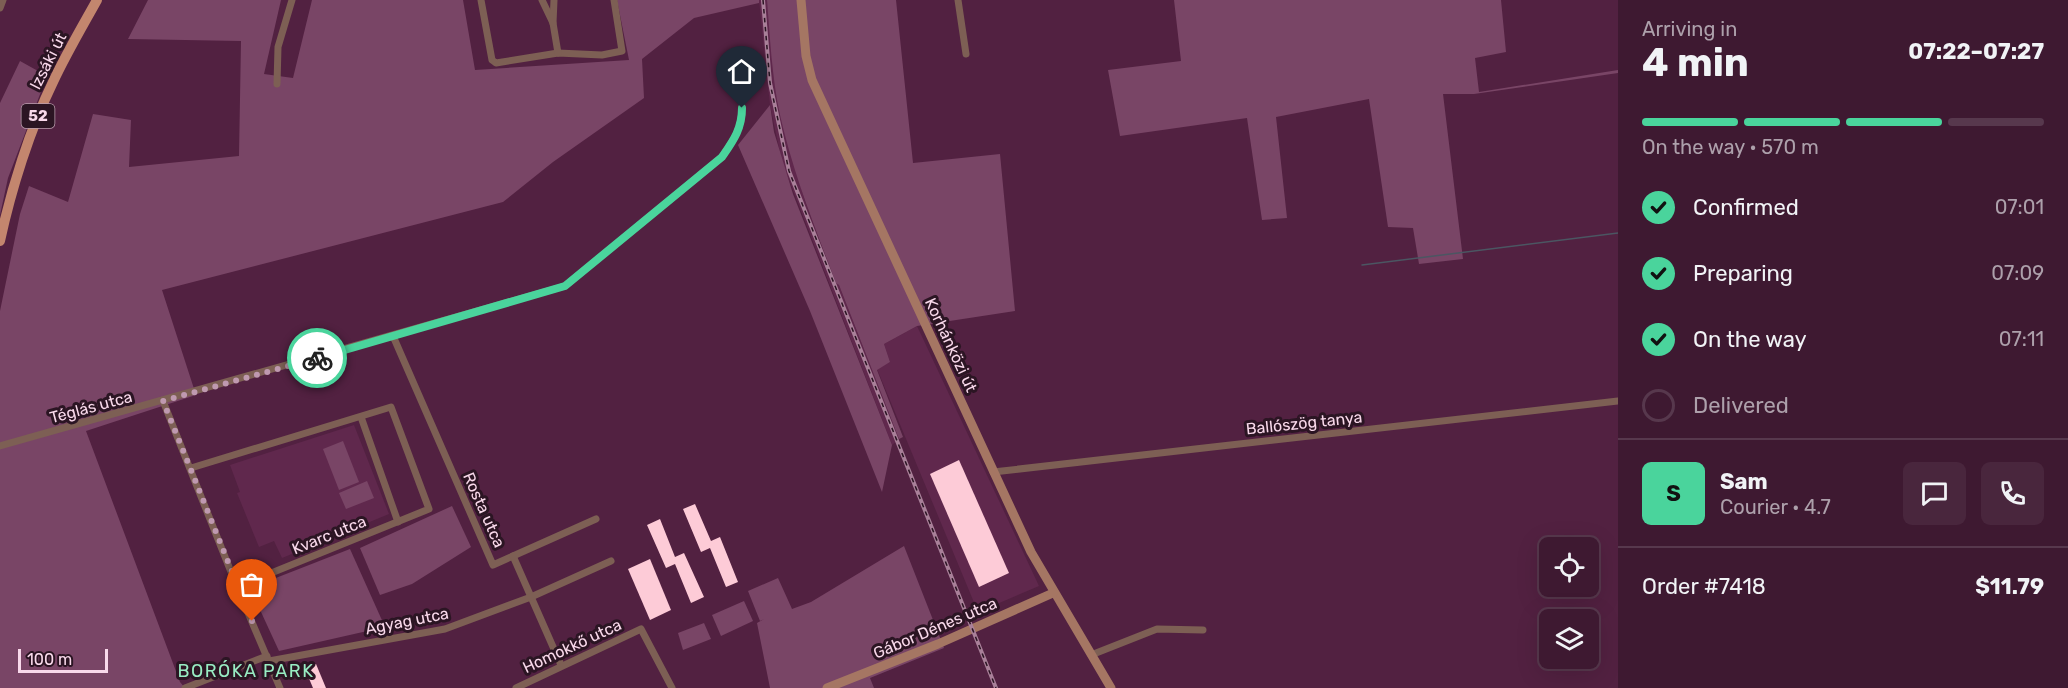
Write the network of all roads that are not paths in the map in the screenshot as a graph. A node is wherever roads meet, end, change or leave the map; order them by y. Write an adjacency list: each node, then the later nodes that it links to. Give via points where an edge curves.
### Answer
1 (3, 0): 10 (street)
2 (97, 0): 16 (main road, Izsáki út / 52, via 40,110)
3 (292, 0): 14 (street, via 278,47)
4 (482, 0): 12 (street, via 492,60 496,63)
5 (542, 0): 11 (street)
6 (554, 0): 11 (street)
7 (614, 0): 12 (street, via 622,51 589,56)
8 (801, 0): 23 (street, Korhánközi út, via 812,80)
9 (958, 0): 13 (street)
10 (0, 8)
11 (553, 23): 12 (street)
12 (558, 52)
13 (966, 54)
14 (278, 84)
15 (742, 108): 17 (street, Téglás utca, via 737,136 722,157 565,286)
16 (0, 241)
17 (393, 336): 19 (street, Téglás utca); 26 (street, Rosta utca, via 493,565)
18 (1618, 400): 23 (street, Ballószög tanya)
19 (163, 401): 21 (street, Téglás utca); 22 (street)
20 (361, 417): 22 (street); 25 (street); 25 (street, Kvarc utca, via 391,407 429,508)
21 (0, 446)
22 (191, 468): 28 (street)
23 (993, 472): 29 (street, Korhánközi út)
24 (596, 519): 26 (street)
25 (398, 522): 28 (street, Kvarc utca)
26 (513, 556): 30 (street, Rosta utca)
27 (611, 561): 30 (street, Agyag utca)
28 (237, 587): 33 (street)
29 (1053, 593): 32 (street, Korhánközi út); 39 (street, Gábor Dénes utca)
30 (531, 597): 33 (street, Agyag utca, via 445,629); 34 (street, Rosta utca)
31 (1203, 630): 32 (street, via 1156,629)
32 (1091, 655): 40 (street, Korhánközi út)
33 (268, 658): 35 (street, Agyag utca); 36 (street)
34 (561, 665): 37 (street, Homokkő utca); 38 (street, Homokkő utca, via 641,629)
35 (185, 688)
36 (280, 688)
37 (516, 688)
38 (672, 688)
39 (827, 688)
40 (1111, 688)

